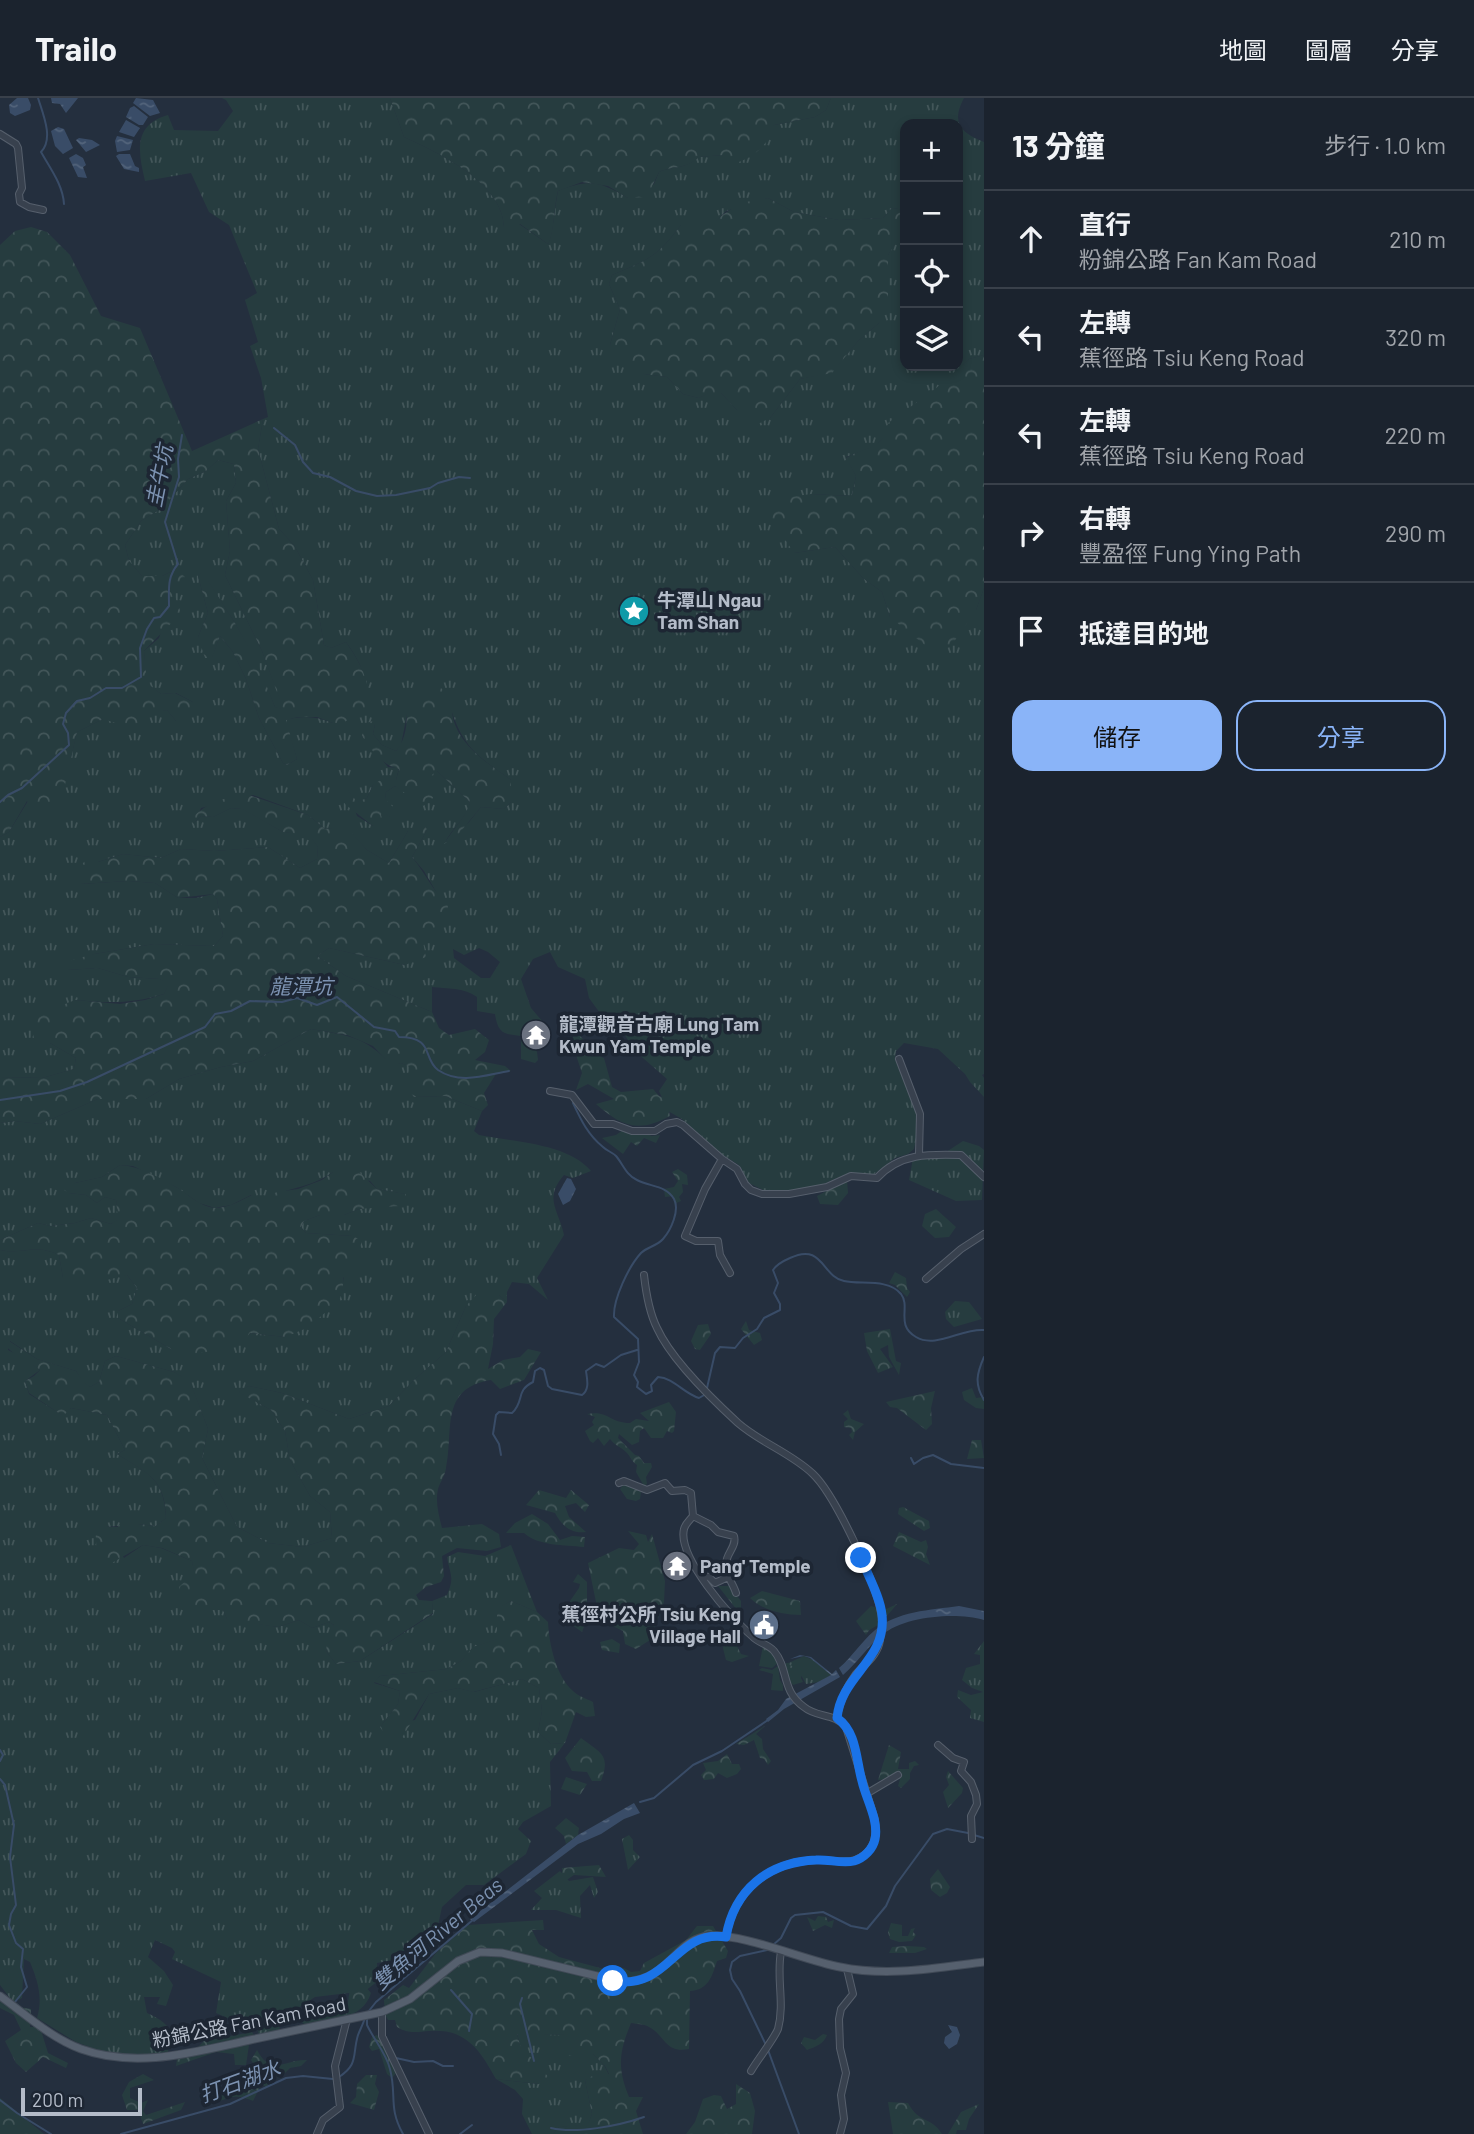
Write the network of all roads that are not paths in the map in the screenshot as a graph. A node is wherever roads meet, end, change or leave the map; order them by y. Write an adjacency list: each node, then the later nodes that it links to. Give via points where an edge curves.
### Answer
1 (0, 134): 2 (street, via 18,148 20,202)
2 (43, 209)
3 (899, 1059): 5 (street, via 920,1114)
4 (550, 1091): 6 (street, via 572,1095 594,1124 655,1131 677,1122)
5 (919, 1154): 6 (street, via 893,1164 877,1178 851,1177 789,1194 751,1190 737,1169); 7 (street, via 961,1155)
6 (722, 1159): 9 (street, via 685,1236 718,1241)
7 (984, 1177)
8 (984, 1234): 11 (street)
9 (730, 1273)
10 (643, 1275): 17 (street, via 656,1328 673,1352 750,1434 798,1461 821,1483 856,1547 882,1616 880,1640 872,1658 851,1681)
11 (926, 1279)
12 (619, 1483): 13 (street, via 647,1490 665,1483 672,1491 688,1490)
13 (693, 1516): 14 (street, via 686,1524 684,1544); 15 (street, via 734,1536 726,1563)
14 (702, 1576): 15 (street, via 716,1583); 17 (street, via 751,1636 774,1652 798,1703 814,1713)
15 (728, 1577): 16 (street)
16 (736, 1593)
17 (837, 1718): 20 (street, via 850,1734)
18 (938, 1745): 21 (street, via 964,1762 961,1771 971,1782 977,1804 971,1816)
19 (898, 1775): 20 (street)
20 (866, 1794): 22 (street, via 876,1835 868,1852 852,1861 808,1860 769,1874 736,1903)
21 (972, 1838)
22 (726, 1937): 23 (main road, 粉錦公路 Fan Kam Road); 27 (main road, 粉錦公路 Fan Kam Road, via 696,1939 657,1973 626,1982 502,1953 476,1953 458,1961 410,1999)
23 (781, 1952): 25 (main road, 粉錦公路 Fan Kam Road); 29 (street, via 782,2003 775,2034)
24 (984, 1962): 25 (main road, 粉錦公路 Fan Kam Road, via 901,1971)
25 (847, 1969): 32 (street, via 853,1994 839,2019 846,2073)
26 (0, 1996): 28 (main road, 粉錦公路 Fan Kam Road, via 71,2045 128,2058 183,2054)
27 (379, 2012): 28 (main road, 粉錦公路 Fan Kam Road); 31 (street, via 382,2036)
28 (347, 2019): 30 (street, via 336,2077 340,2107 323,2120)
29 (751, 2071)
30 (317, 2134)
31 (429, 2134)
32 (840, 2134)

